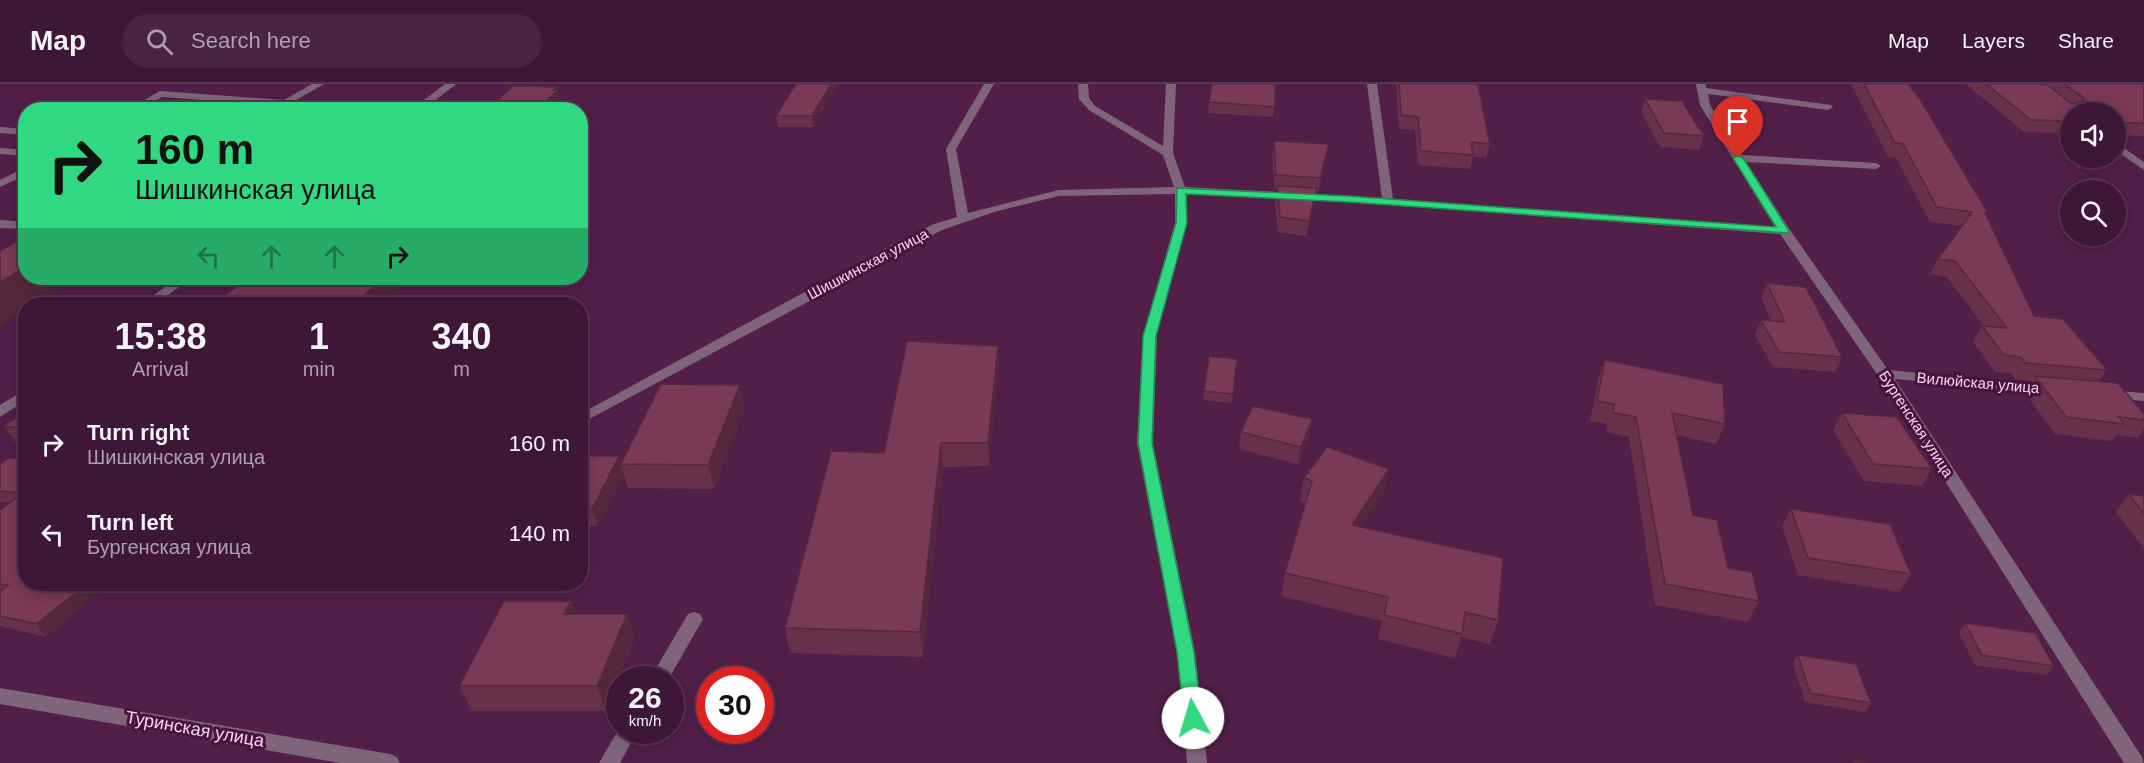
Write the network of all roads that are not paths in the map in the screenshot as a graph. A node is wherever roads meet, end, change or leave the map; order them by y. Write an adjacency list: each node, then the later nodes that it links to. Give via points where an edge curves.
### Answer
1 (319, 84): 10 (street)
2 (451, 84): 11 (street)
3 (989, 84): 26 (street, via 951,149)
4 (1083, 84): 17 (street, via 1084,99 1092,108)
5 (1171, 84): 17 (street)
6 (1372, 84): 25 (street)
7 (1701, 87): 12 (street); 19 (street, Бургенская улица, via 1705,105)
8 (146, 102): 9 (street, via 160,94)
9 (272, 102)
10 (288, 102)
11 (427, 102)
12 (1828, 106)
13 (0, 130): 14 (street)
14 (18, 131)
15 (0, 151): 16 (street)
16 (18, 152)
17 (1168, 153): 24 (street)
18 (2126, 153): 21 (street)
19 (1738, 158): 20 (street); 29 (street, Бургенская улица)
20 (1876, 166)
21 (2144, 167)
22 (18, 174): 23 (street)
23 (0, 184)
24 (1181, 190): 25 (street, Шишкинская улица); 26 (street, Шишкинская улица, via 1059,193); 47 (street, via 1181,223 1150,336 1145,443 1186,652)
25 (1388, 202): 29 (street, Шишкинская улица)
26 (963, 219): 40 (street, Шишкинская улица, via 899,246)
27 (0, 224): 28 (street)
28 (18, 225)
29 (1784, 231): 32 (street, Бургенская улица)
30 (175, 285): 31 (street)
31 (158, 297)
32 (1884, 374): 33 (street, Вилюйская улица); 48 (street, Бургенская улица)
33 (2061, 390)
34 (2097, 393): 37 (street)
35 (18, 395): 36 (street)
36 (0, 397)
37 (2144, 397)
38 (18, 398): 39 (street)
39 (0, 412)
40 (588, 416)
41 (694, 619): 42 (street)
42 (666, 666)
43 (0, 696): 45 (street, Туринская улица)
44 (620, 744): 46 (street)
45 (390, 763)
46 (609, 763)
47 (1197, 763)
48 (2135, 763)

